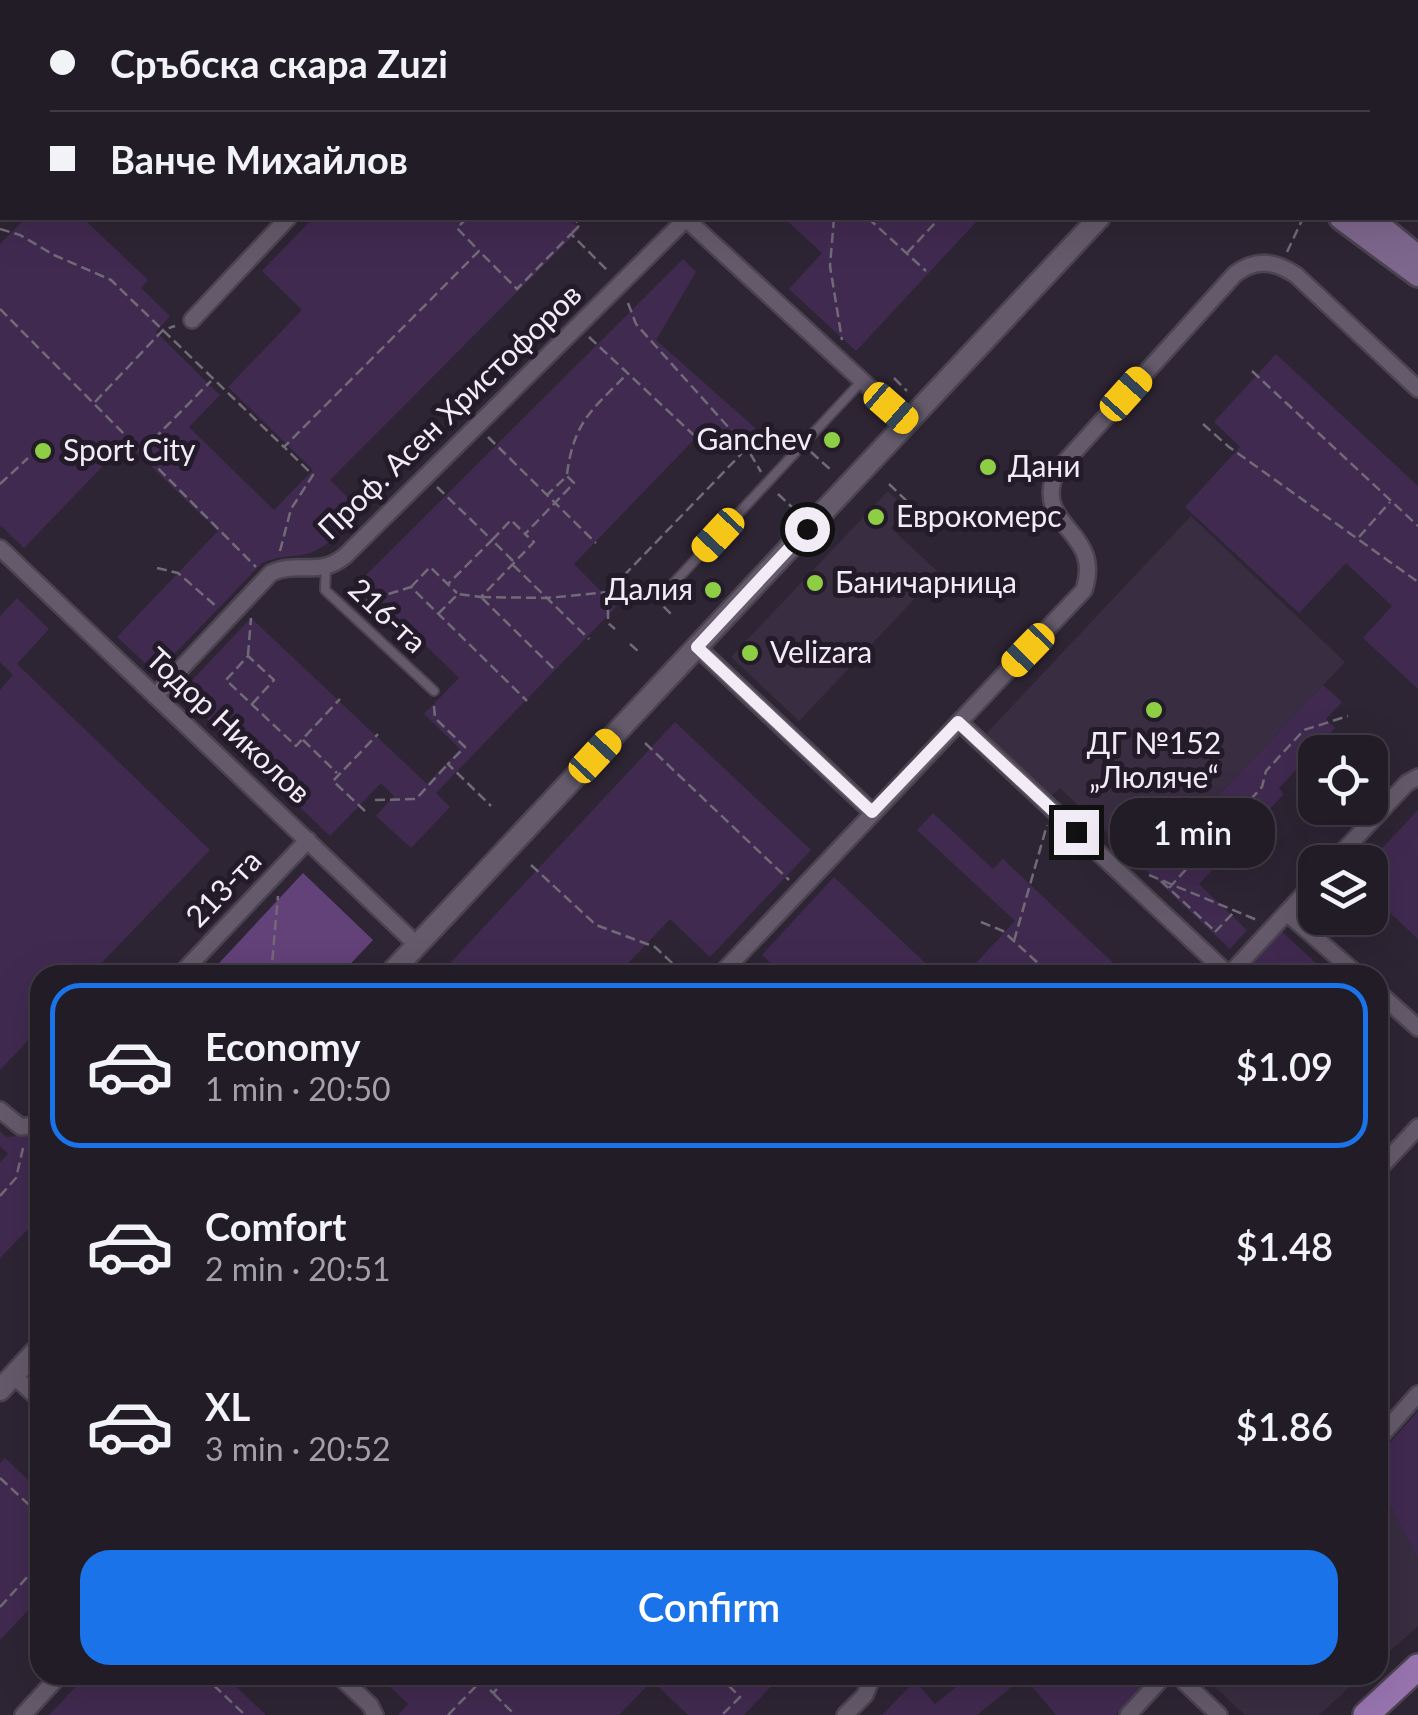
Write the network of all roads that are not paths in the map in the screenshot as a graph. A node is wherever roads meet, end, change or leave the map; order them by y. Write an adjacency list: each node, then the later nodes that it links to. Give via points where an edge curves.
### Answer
1 (286, 220): 9 (street)
2 (683, 220): 14 (street, Проф. Асен Христофоров)
3 (687, 220): 10 (street)
4 (1097, 220): 12 (street)
5 (1344, 220): 8 (main road)
6 (1372, 220): 7 (main road)
7 (1418, 257)
8 (1418, 275)
9 (192, 320)
10 (862, 382): 12 (street); 15 (lane)
11 (1418, 389): 19 (street, via 1296,274 1266,262 1247,265 1056,472 1052,507 1083,546 1084,590)
12 (907, 422): 16 (street)
13 (0, 548): 18 (street, Тодор Николов)
14 (326, 568): 17 (lane, 216-та, via 325,590); 18 (street, Проф. Асен Христофоров, via 281,568)
15 (668, 588)
16 (697, 647): 21 (street); 26 (street)
17 (434, 690)
18 (155, 696): 22 (street, Тодор Николов)
19 (958, 722): 21 (street); 30 (street)
20 (1418, 777): 23 (street)
21 (872, 812): 29 (street)
22 (308, 840): 26 (street, Тодор Николов); 27 (street, 213-та)
23 (1349, 845)
24 (1298, 900): 25 (street)
25 (1286, 912): 31 (street); 32 (street)
26 (417, 945): 28 (street)
27 (190, 965)
28 (398, 965)
29 (730, 965)
30 (1218, 965)
31 (1237, 965)
32 (1347, 965)
33 (1388, 1001): 34 (street)
34 (1418, 1028)
35 (0, 1110): 36 (street, via 16,1124)
36 (30, 1126)
37 (1418, 1127): 38 (street)
38 (1388, 1159)
39 (30, 1359): 40 (street)
40 (7, 1383): 42 (street)
41 (1418, 1394): 43 (street)
42 (30, 1395)
43 (1388, 1428)
44 (1417, 1668): 55 (main road)
45 (51, 1685): 50 (street)
46 (349, 1685): 51 (street)
47 (869, 1685): 52 (street)
48 (1156, 1685): 53 (street)
49 (1188, 1685): 54 (street)
50 (23, 1715)
51 (375, 1715)
52 (845, 1715)
53 (1128, 1715)
54 (1219, 1715)
55 (1366, 1715)

